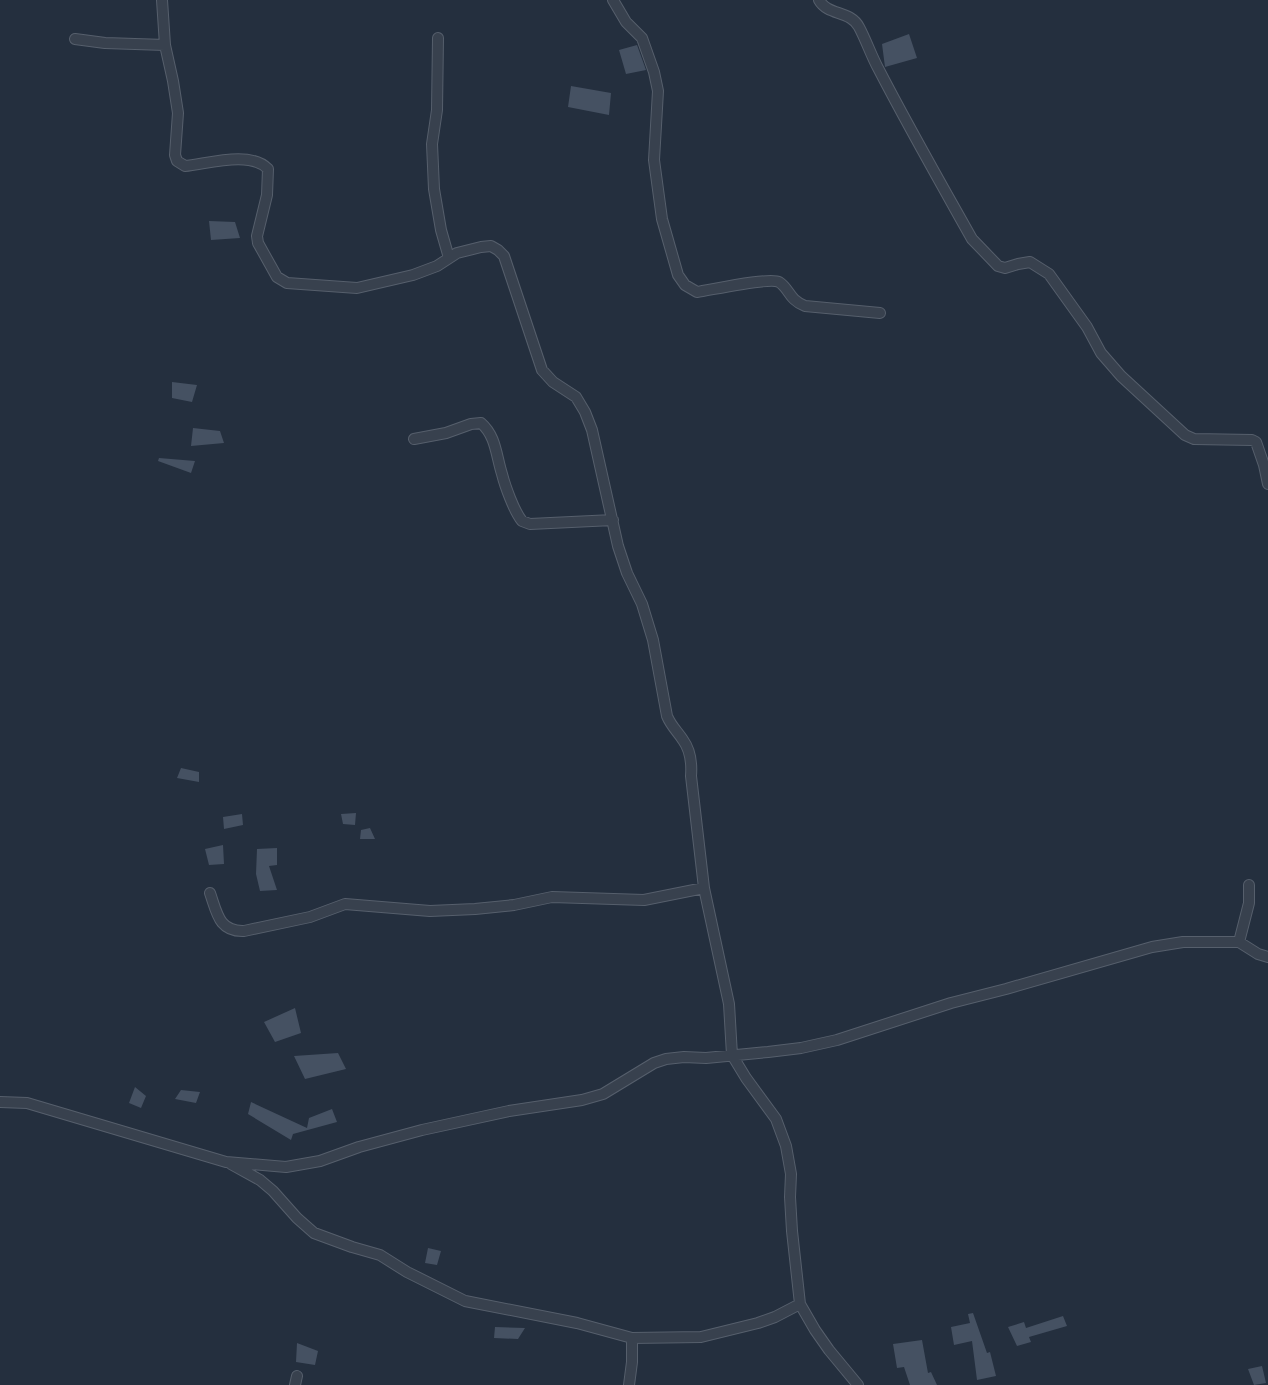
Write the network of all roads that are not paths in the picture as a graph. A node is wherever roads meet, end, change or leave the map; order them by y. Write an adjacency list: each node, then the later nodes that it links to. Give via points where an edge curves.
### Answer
1 (162, 0): 6 (street)
2 (613, 0): 8 (street, via 626,22 642,38 654,72 658,90 654,160 662,219 678,275 686,285 697,292 776,281 797,303 805,306)
3 (819, 0): 10 (street, via 826,9 848,16 858,25 877,67 972,239 991,261 1005,268 1030,262 1049,274 1087,327 1101,353 1121,376 1189,437 1256,442)
4 (438, 38): 7 (street, via 433,171 441,230)
5 (75, 39): 6 (street)
6 (165, 45): 7 (street, via 178,113 177,161 185,166 221,160 255,162 268,169 267,195 257,236 277,277 287,282 357,288 413,275)
7 (449, 258): 11 (street, via 491,246 504,256 542,370 576,398 585,412)
8 (880, 313)
9 (414, 439): 11 (street, via 481,423 494,440 502,475 522,522)
10 (1268, 486)
11 (613, 520): 13 (street, via 627,573 654,640 667,716 683,740 692,762)
12 (1249, 885): 15 (street, via 1249,903)
13 (704, 888): 14 (street, via 644,900 552,897 475,909 430,910 345,904 310,917 244,931 235,931 222,924); 17 (street, via 729,1004)
14 (210, 893)
15 (1239, 942): 16 (street); 17 (street, via 1183,942 1152,947 952,1003 837,1040 801,1048)
16 (1268, 957)
17 (732, 1054): 19 (street, via 666,1059 603,1094 422,1130 320,1161 286,1167); 20 (street, via 776,1119 786,1146 791,1174 792,1240)
18 (0, 1102): 19 (street, via 27,1103)
19 (226, 1162): 21 (street, via 260,1180 314,1233 380,1255 465,1301 577,1323)
20 (800, 1304): 21 (street, via 758,1323 701,1337); 23 (street, via 819,1337)
21 (632, 1338): 22 (street)
22 (629, 1385)
23 (858, 1385)

